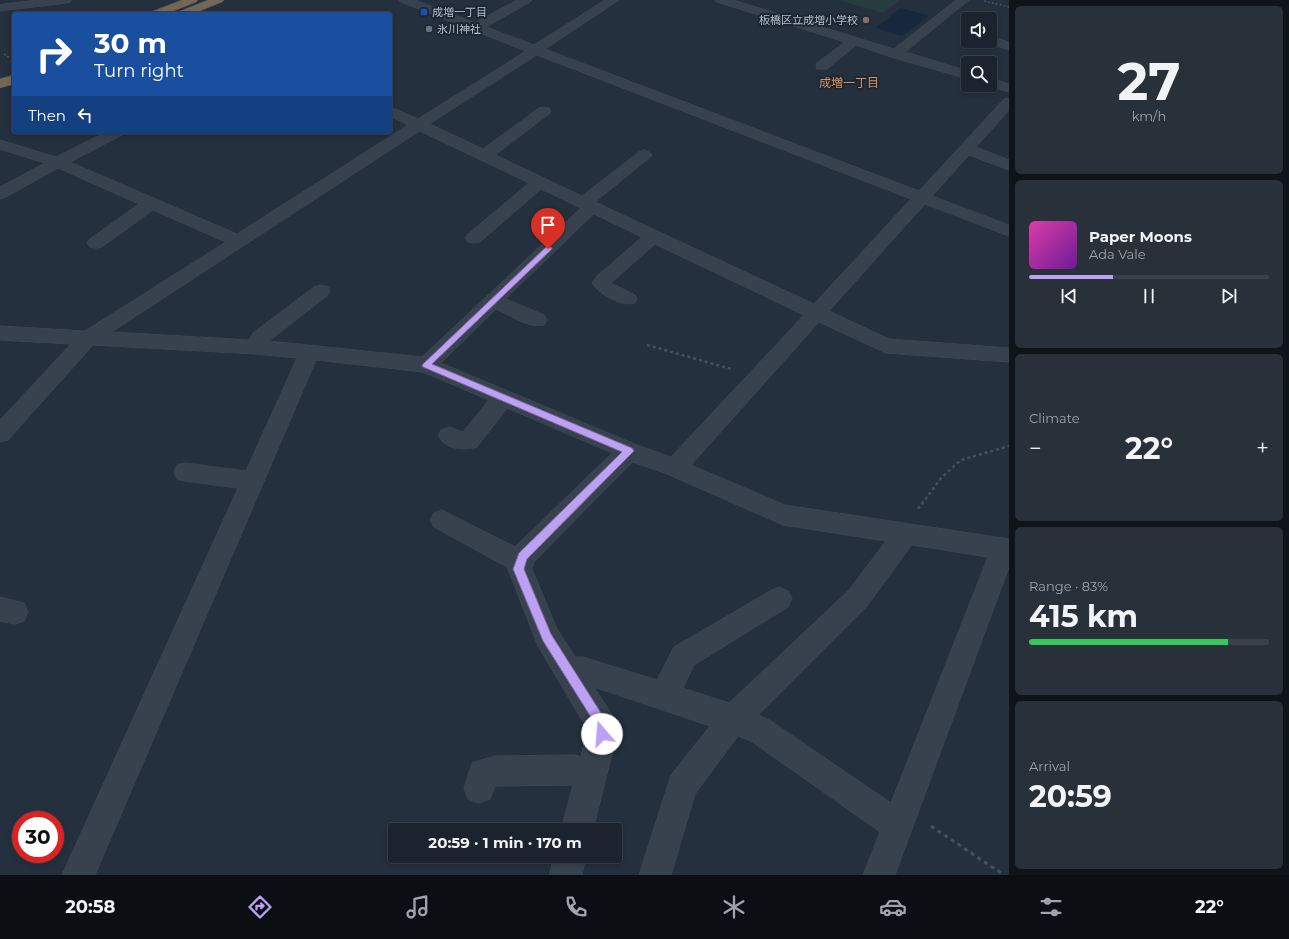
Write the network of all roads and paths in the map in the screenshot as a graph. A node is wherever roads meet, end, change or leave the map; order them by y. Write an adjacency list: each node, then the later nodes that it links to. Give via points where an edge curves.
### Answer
1 (66, 0): 11 (street)
2 (192, 0): 12 (highway)
3 (218, 0): 13 (highway)
4 (405, 0): 14 (street)
5 (526, 0): 14 (street)
6 (614, 0): 18 (street)
7 (721, 0): 15 (street)
8 (964, 0): 20 (street)
9 (980, 1): 10 (path)
10 (1009, 7)
11 (0, 8)
12 (160, 12)
13 (187, 12)
14 (476, 27): 18 (street)
15 (854, 41): 20 (street); 23 (street)
16 (997, 42): 17 (street)
17 (1009, 46)
18 (536, 50): 34 (street); 44 (street)
19 (4, 54): 21 (path)
20 (895, 54): 25 (street)
21 (12, 62)
22 (12, 64): 24 (highway)
23 (822, 66)
24 (0, 73)
25 (961, 73)
26 (12, 79): 27 (highway)
27 (0, 84)
28 (997, 84): 29 (street)
29 (1009, 88)
30 (1009, 102): 33 (street)
31 (544, 111): 39 (street)
32 (392, 112): 34 (street)
33 (1003, 117): 37 (street)
34 (420, 125): 39 (street); 50 (street)
35 (113, 134): 40 (street)
36 (0, 144): 40 (street)
37 (967, 149): 41 (street); 44 (street)
38 (644, 155): 46 (street)
39 (484, 156): 42 (street)
40 (57, 162): 43 (street); 45 (street)
41 (1009, 165)
42 (540, 182): 46 (street); 49 (street)
43 (0, 194)
44 (923, 197): 47 (street); 55 (street)
45 (151, 204): 50 (street); 51 (street)
46 (588, 205): 48 (street); 54 (street)
47 (1009, 230)
48 (654, 236): 53 (street, via 601,283); 55 (street)
49 (474, 238)
50 (239, 241): 58 (street)
51 (96, 243)
52 (321, 292): 60 (street, via 260,338)
53 (628, 299)
54 (494, 301): 56 (street); 63 (street)
55 (818, 313): 62 (street, via 886,346); 64 (street)
56 (537, 320)
57 (0, 333): 58 (street)
58 (87, 339): 60 (street); 66 (street)
59 (647, 345): 64 (path, via 741,371)
60 (256, 347): 61 (street)
61 (310, 352): 63 (street); 72 (street)
62 (1009, 356)
63 (426, 365): 65 (street)
64 (756, 380): 70 (street)
65 (503, 398): 67 (street, via 469,441 460,441); 69 (street)
66 (0, 434)
67 (449, 436)
68 (1009, 446): 74 (path, via 961,460 942,477 906,525)
69 (629, 451): 70 (street); 76 (street, via 523,556)
70 (675, 468): 74 (street, via 783,515)
71 (185, 472): 72 (street)
72 (253, 481): 86 (street)
73 (442, 520): 76 (street)
74 (906, 534): 75 (street); 80 (street, via 858,598)
75 (1006, 550): 83 (street)
76 (520, 562): 78 (street, via 518,569 547,637)
77 (779, 599): 79 (street, via 684,656)
78 (568, 671): 79 (street, via 583,670); 81 (street, via 602,726)
79 (664, 697): 80 (street)
80 (733, 719): 83 (street, via 761,731); 88 (street, via 682,786)
81 (591, 776): 82 (street, via 575,770 495,771 483,774); 84 (street)
82 (479, 788)
83 (901, 817): 89 (street); 90 (path)
84 (579, 823)
85 (569, 863): 87 (street)
86 (78, 875)
87 (566, 875)
88 (655, 875)
89 (880, 875)
90 (1004, 875)

